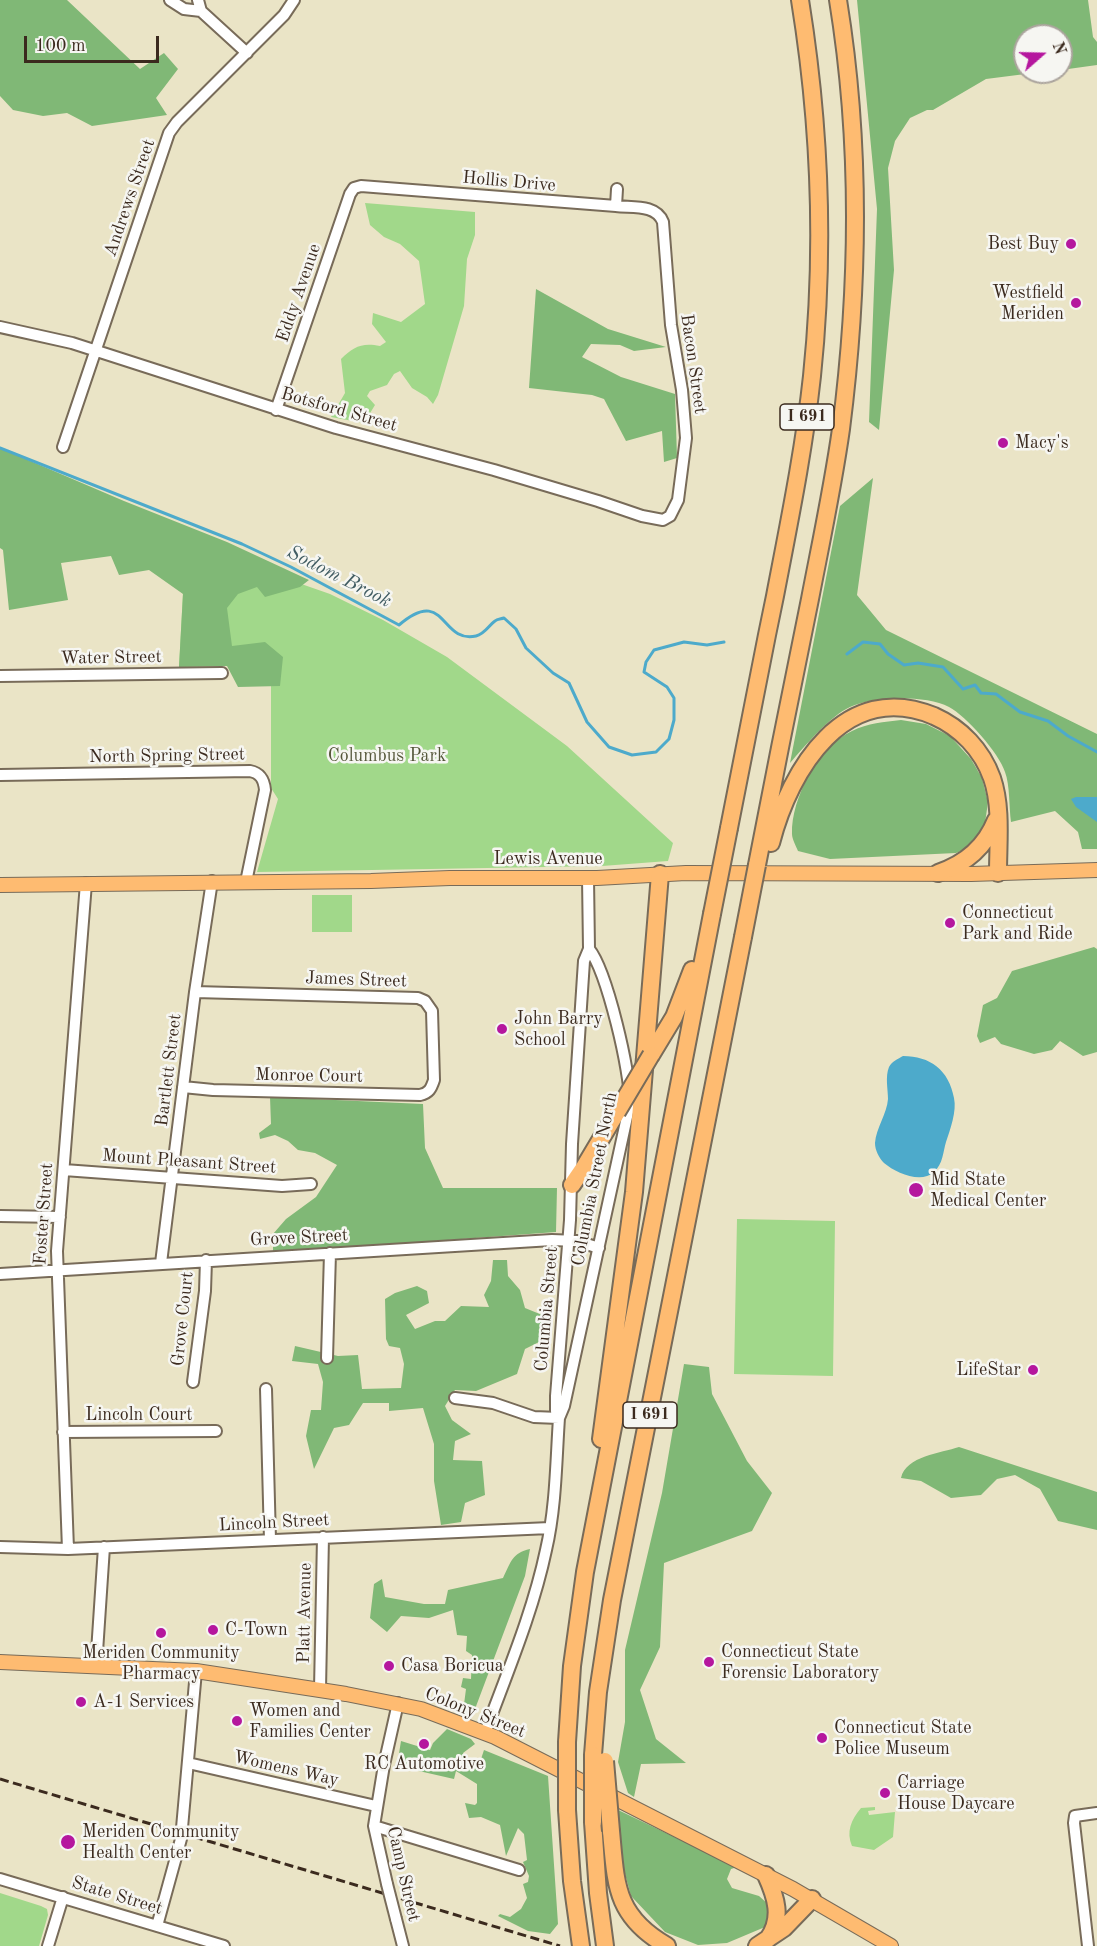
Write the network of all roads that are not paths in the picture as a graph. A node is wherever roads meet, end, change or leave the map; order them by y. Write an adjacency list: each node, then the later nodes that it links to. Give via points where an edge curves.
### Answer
1 (170, 0): 5 (street, via 184,9)
2 (294, 0): 6 (street, Andrews Street)
3 (800, 0): 30 (highway, I 691, bridge, via 818,171 814,348 792,505)
4 (838, 0): 20 (highway, I 691, via 854,156 849,351 834,469)
5 (200, 6): 6 (street)
6 (246, 53): 12 (street, Andrews Street, via 169,133)
7 (354, 188): 9 (street, Hollis Drive); 13 (street, Eddy Avenue)
8 (617, 189): 9 (street)
9 (616, 206): 10 (street, Hollis Drive)
10 (659, 214): 15 (street, Bacon Street, via 663,222 686,438 678,500)
11 (0, 327): 12 (street, Botsford Street)
12 (97, 350): 13 (street, Botsford Street); 14 (street, Andrews Street)
13 (276, 410): 15 (street, Botsford Street, via 642,516 663,520)
14 (63, 447)
15 (670, 516)
16 (222, 673): 17 (street, Water Street)
17 (0, 676)
18 (0, 775): 27 (street, North Spring Street, via 257,772 265,790)
19 (998, 813): 20 (highway, via 990,771 966,737 928,714 890,708 850,719 819,744 792,784); 22 (highway, via 989,834 974,853 959,865); 23 (highway)
20 (770, 828): 68 (highway, I 691, bridge, via 768,854 757,865 742,937 603,1656 596,1705)
21 (1097, 870): 23 (main road, Lewis Avenue)
22 (938, 873): 23 (main road, Lewis Avenue); 24 (main road, Lewis Avenue)
23 (998, 873)
24 (660, 874): 25 (main road, Lewis Avenue); 55 (highway, via 634,1192 594,1479)
25 (588, 878): 27 (main road, Lewis Avenue); 31 (street, Columbia Street)
26 (212, 881): 27 (main road, Lewis Avenue); 28 (main road, Lewis Avenue); 32 (street, Bartlett Street)
27 (246, 882)
28 (86, 883): 29 (main road, Lewis Avenue); 35 (street, Foster Street)
29 (0, 885)
30 (710, 918): 38 (highway, bridge, via 701,932 672,1022); 55 (highway, I 691)
31 (589, 949): 38 (street, Columbia Street, via 584,961); 42 (street, Columbia Street North, via 599,967 630,1090 628,1118)
32 (195, 992): 33 (street, Bartlett Street); 34 (street, James Street, via 425,1000 432,1011)
33 (183, 1087): 34 (street, Monroe Court, via 420,1095); 36 (street, Bartlett Street)
34 (431, 1088)
35 (64, 1170): 36 (street, Mount Pleasant Street); 40 (street, Foster Street)
36 (172, 1177): 37 (street, Mount Pleasant Street, via 282,1186); 45 (street, Bartlett Street)
37 (311, 1184)
38 (572, 1185): 41 (street, Columbia Street)
39 (0, 1216): 40 (street)
40 (60, 1217): 46 (street, Foster Street)
41 (569, 1240): 42 (street, Grove Street); 43 (street, Grove Street); 52 (street, Columbia Street, via 556,1399)
42 (599, 1248): 52 (street, Columbia Street North)
43 (330, 1253): 44 (street, Grove Street); 48 (street)
44 (206, 1260): 45 (street, Grove Street); 49 (street, Grove Court)
45 (161, 1263): 46 (street, Grove Street)
46 (57, 1270): 47 (street, Grove Street); 54 (street, Foster Street)
47 (0, 1274)
48 (327, 1358)
49 (193, 1382)
50 (266, 1389): 58 (street)
51 (455, 1398): 52 (street, via 493,1403 534,1417)
52 (559, 1418): 56 (street, Columbia Street)
53 (216, 1431): 54 (street, Lincoln Court)
54 (63, 1432): 61 (street, Foster Street)
55 (598, 1505): 83 (highway, I 691, bridge, via 576,1630 567,1742 567,1809)
56 (550, 1528): 57 (street, Lincoln Street); 67 (street, Columbia Street, via 534,1594)
57 (323, 1537): 58 (street, Lincoln Street); 65 (street, Platt Avenue)
58 (270, 1540): 60 (street, Lincoln Street)
59 (0, 1547): 61 (street, Lincoln Street)
60 (104, 1547): 61 (street, Lincoln Street); 63 (street)
61 (69, 1549)
62 (0, 1662): 63 (main road, Colony Street)
63 (96, 1667): 64 (main road, Colony Street)
64 (196, 1671): 65 (main road, Colony Street); 69 (street)
65 (320, 1689): 66 (main road, Colony Street)
66 (398, 1703): 67 (main road, Colony Street); 70 (street, Camp Street)
67 (486, 1733): 74 (main road, Colony Street)
68 (599, 1758): 84 (highway, I 691, bridge, via 593,1822); 85 (highway, bridge, via 616,1884 623,1903 642,1928)
69 (188, 1764): 70 (street, Womens Way); 78 (street, via 179,1850)
70 (376, 1806): 72 (street, Camp Street)
71 (1097, 1813): 87 (street, via 1075,1816 1074,1823)
72 (374, 1826): 73 (street); 82 (street, Camp Street, bridge)
73 (519, 1870)
74 (766, 1875): 77 (main road, Colony Street); 79 (highway, via 778,1910 775,1926)
75 (0, 1879): 76 (street, State Street)
76 (63, 1898): 78 (street, State Street); 80 (street)
77 (812, 1899): 79 (highway, via 789,1924); 86 (main road, Colony Street)
78 (156, 1926): 81 (street, State Street)
79 (762, 1943)
80 (48, 1946)
81 (224, 1946)
82 (403, 1946)
83 (581, 1946)
84 (605, 1946)
85 (667, 1946)
86 (891, 1946)
87 (1088, 1946)

